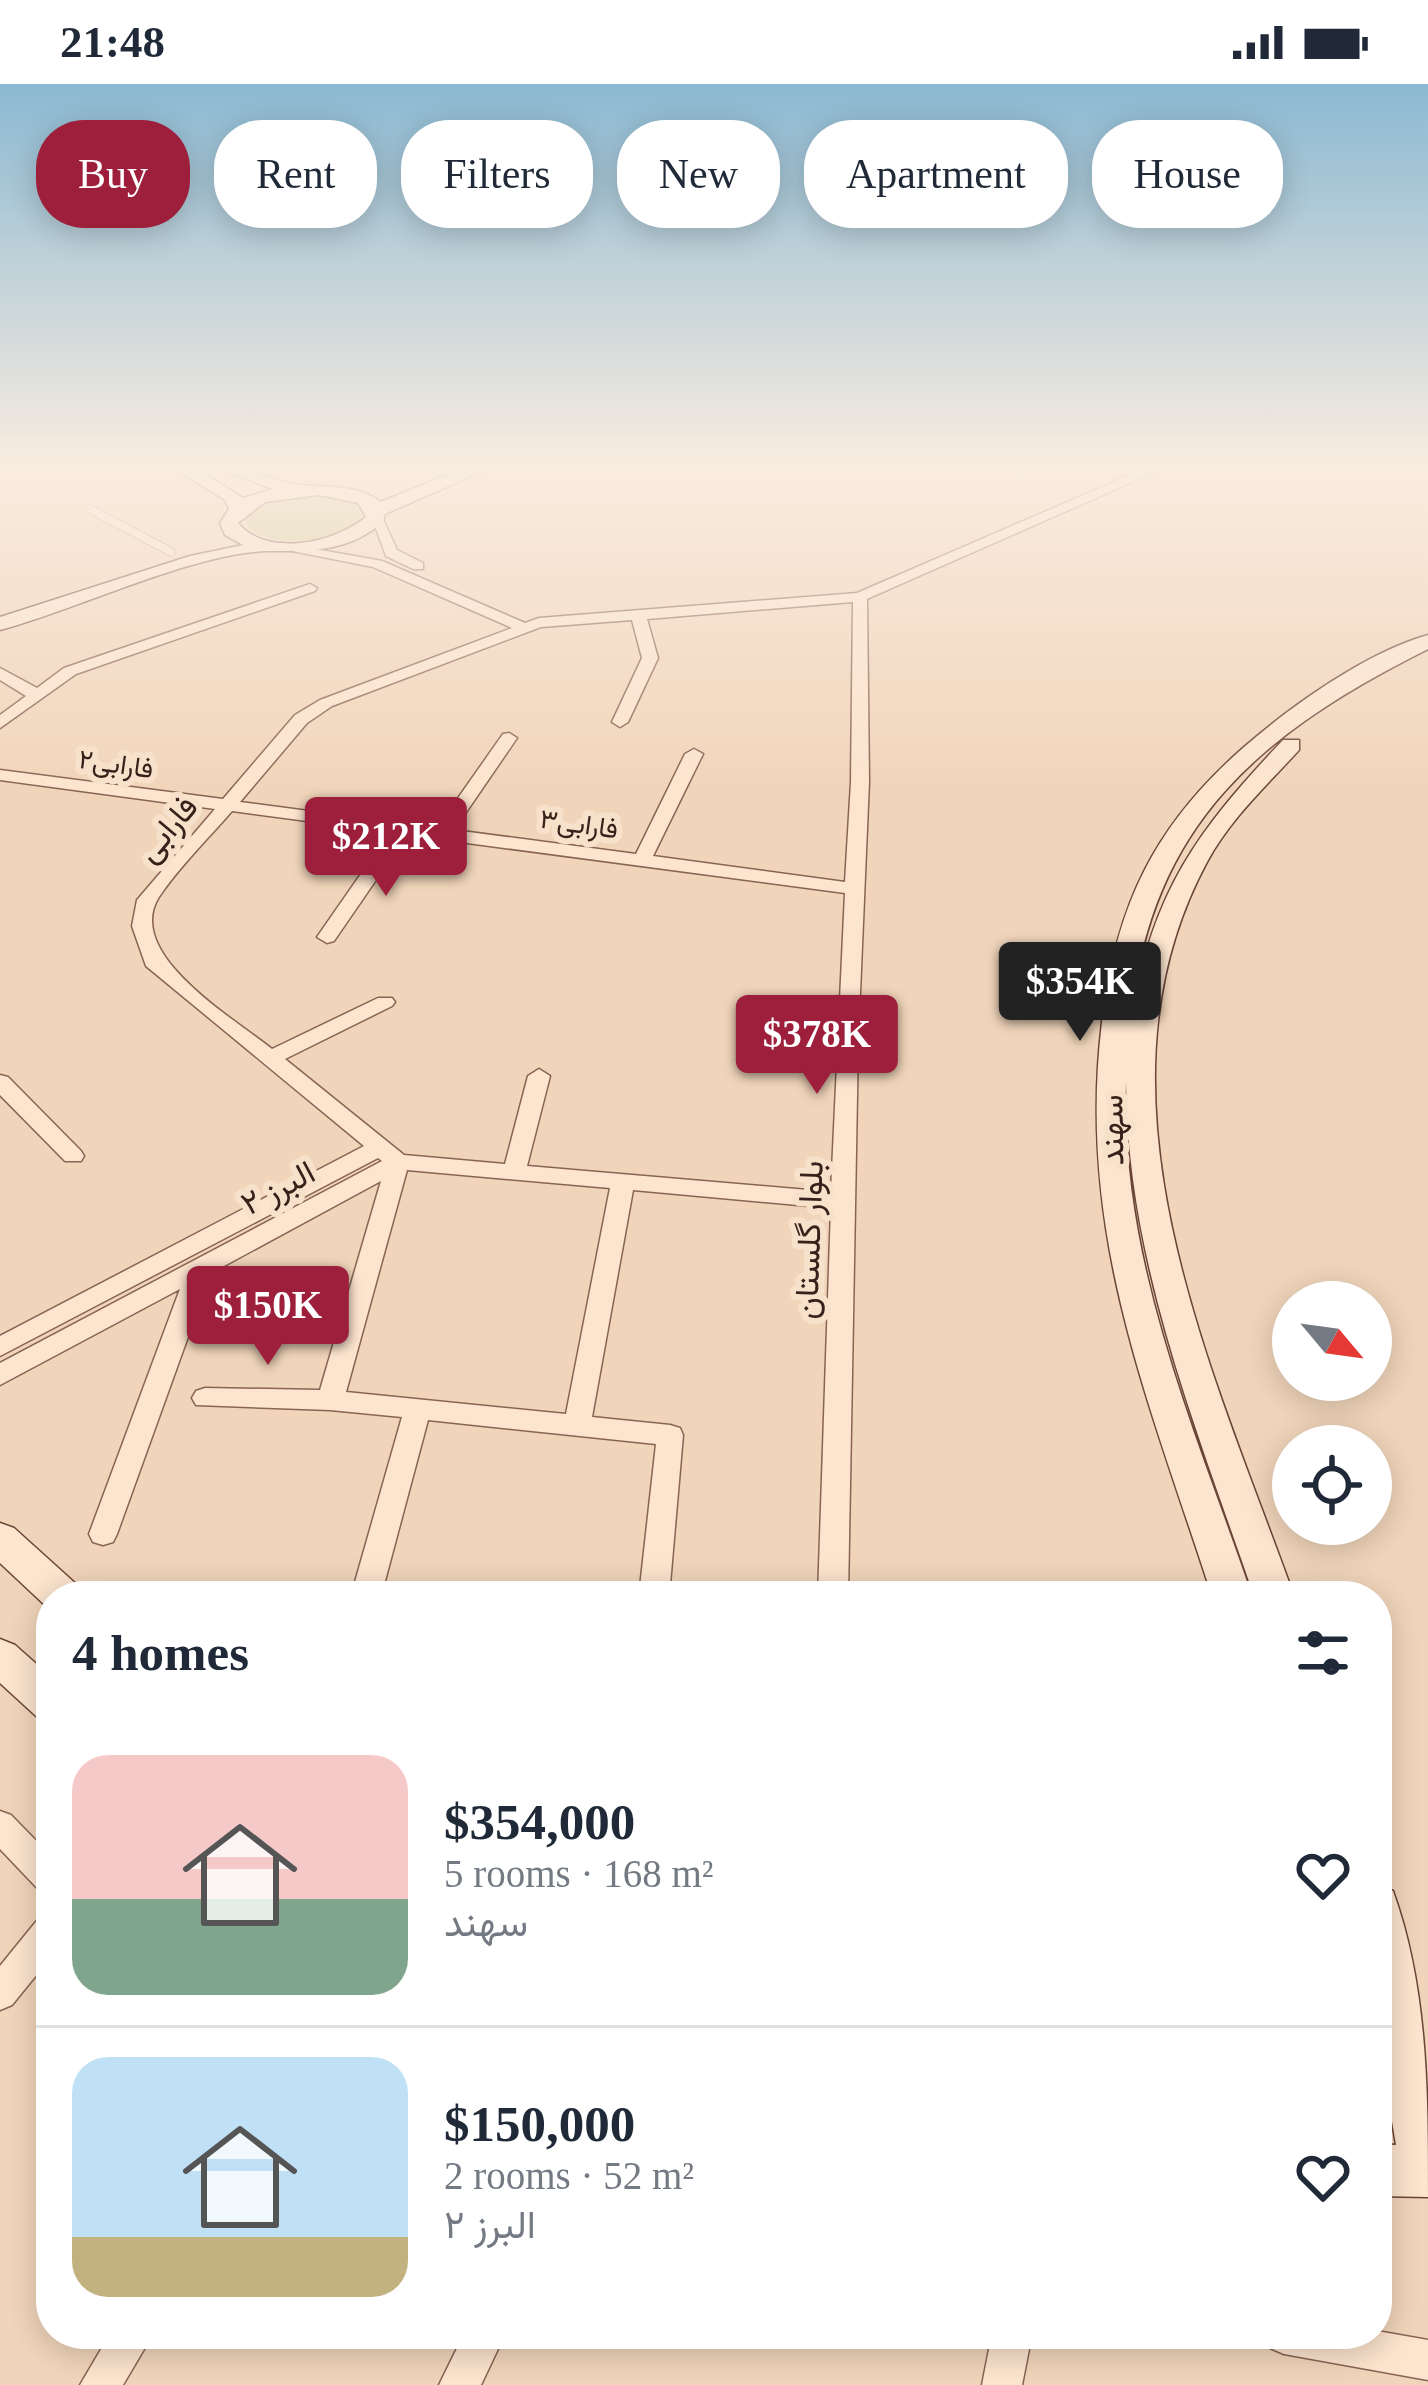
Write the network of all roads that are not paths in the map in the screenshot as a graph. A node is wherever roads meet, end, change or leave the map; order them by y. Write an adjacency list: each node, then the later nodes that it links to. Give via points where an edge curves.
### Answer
1 (97, 575): 8 (street)
2 (150, 575): 10 (street)
3 (406, 575): 11 (street)
4 (435, 575): 11 (street)
5 (910, 575): 7 (street, فارابی)
6 (310, 588): 15 (street, via 70,671)
7 (860, 597): 9 (street, فارابی); 25 (street, بلوار گلستان)
8 (0, 606)
9 (639, 616): 11 (street, فارابی); 16 (street, via 650,658)
10 (0, 624)
11 (531, 625): 21 (street, فارابی, via 326,704 302,719)
12 (1428, 641): 51 (street, سهند, via 1352,678 1270,734 1205,800 1146,889 1125,974 1112,1055 1115,1203 1152,1351)
13 (1428, 658): 52 (street, سهند, via 1356,695 1292,744 1218,825 1153,955 1139,1050 1147,1195)
14 (0, 673): 15 (street)
15 (35, 694): 17 (street)
16 (620, 722)
17 (0, 723)
18 (509, 738): 23 (street)
19 (694, 754): 24 (street)
20 (0, 775): 21 (street, فارابی۲)
21 (224, 808): 22 (street, فارابی۳); 28 (street, فارابی, via 147,900 142,926 157,966)
22 (401, 830): 23 (street, فارابی۳); 26 (street)
23 (441, 835): 24 (street, فارابی۳)
24 (642, 860): 25 (street, فارابی۳)
25 (855, 889): 37 (street, بلوار گلستان)
26 (327, 938)
27 (385, 1002): 28 (street)
28 (270, 1058): 33 (street, فارابی)
29 (539, 1076): 35 (street)
30 (0, 1082): 31 (street)
31 (25, 1108): 32 (street); 34 (street)
32 (0, 1120)
33 (389, 1154): 35 (street); 38 (street, البرز ۲); 39 (street, البرز ۲); 42 (street)
34 (73, 1156)
35 (514, 1172): 36 (street)
36 (623, 1182): 37 (street); 44 (street)
37 (843, 1201): 50 (street, بلوار گلستان)
38 (201, 1268): 40 (street, البرز ۲); 45 (street)
39 (0, 1347)
40 (0, 1375)
41 (205, 1398): 42 (street)
42 (330, 1400): 43 (street)
43 (418, 1409): 44 (street); 48 (street)
44 (577, 1425): 49 (street, via 670,1435)
45 (103, 1534)
46 (0, 1539): 47 (street)
47 (46, 1581)
48 (370, 1581)
49 (655, 1581)
50 (833, 1581)
51 (1227, 1581)
52 (1269, 1581)
53 (0, 1657): 54 (street)
54 (36, 1689)
55 (0, 1826): 56 (street)
56 (36, 1863)
57 (36, 1949): 59 (street)
58 (1392, 1953): 60 (street)
59 (0, 1993)
60 (1403, 2072): 62 (street)
61 (1392, 2170): 62 (street)
62 (1427, 2170)
63 (123, 2349): 68 (street)
64 (477, 2349): 69 (street)
65 (1009, 2349): 70 (street)
66 (1367, 2349): 67 (street)
67 (1428, 2360)
68 (100, 2385)
69 (459, 2385)
70 (1002, 2385)

